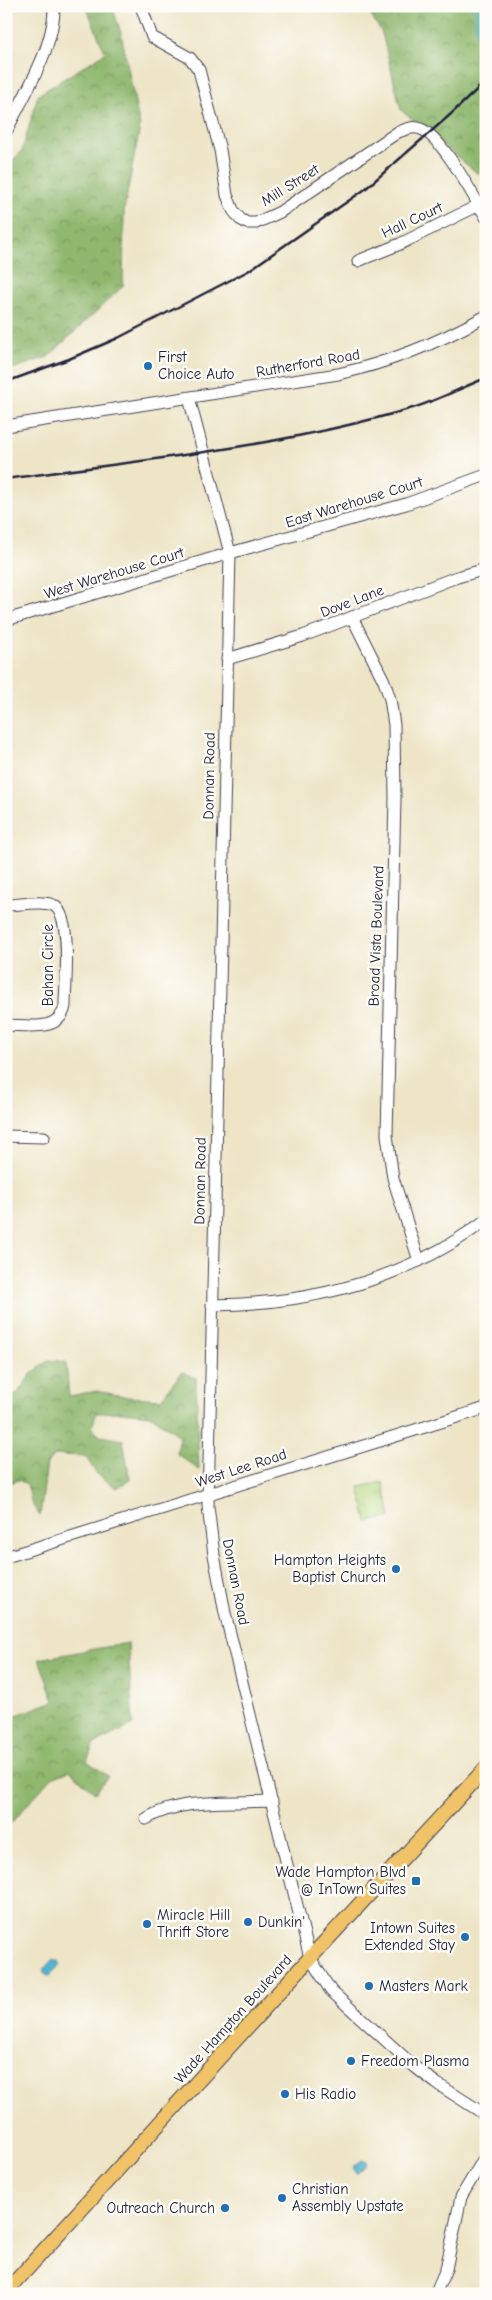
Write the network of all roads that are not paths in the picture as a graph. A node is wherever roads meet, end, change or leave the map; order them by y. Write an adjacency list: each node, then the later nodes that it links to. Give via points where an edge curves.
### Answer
1 (54, 6): 3 (street, via 46,48)
2 (141, 6): 4 (street, Mill Street, via 152,38 190,58 199,70 220,150 227,195 240,219 256,223 280,212 398,132 412,127 421,129 439,144)
3 (6, 132)
4 (479, 205): 5 (street, Mill Street); 6 (street, Hall Court, via 400,244)
5 (486, 217)
6 (358, 260)
7 (486, 316): 8 (street, Rutherford Road, via 424,348 367,368)
8 (189, 398): 9 (street, Rutherford Road); 11 (street, Donnan Road)
9 (6, 426)
10 (486, 475): 11 (street, East Warehouse Court, via 406,504)
11 (230, 553): 14 (street, West Warehouse Court); 15 (street, Donnan Road)
12 (486, 569): 13 (street, Dove Lane)
13 (352, 617): 15 (street, Dove Lane); 21 (street, Broad Vista Boulevard, via 384,681 394,725 387,1135 393,1178)
14 (6, 620)
15 (227, 659): 22 (street, Donnan Road)
16 (6, 905): 17 (street, Bahan Circle, via 45,903 54,906 62,914 66,938 62,1016 56,1023 46,1026)
17 (6, 1025)
18 (6, 1136): 19 (street)
19 (44, 1137)
20 (486, 1220): 21 (street)
21 (419, 1261): 22 (street, via 368,1282 316,1296)
22 (212, 1306): 24 (street, Donnan Road)
23 (486, 1408): 24 (street, West Lee Road)
24 (208, 1494): 25 (street, West Lee Road); 27 (street, Donnan Road, via 218,1583)
25 (6, 1557)
26 (486, 1768): 29 (main road, Wade Hampton Boulevard)
27 (272, 1801): 28 (street, via 180,1806); 29 (street, Donnan Road)
28 (146, 1819)
29 (310, 1958): 30 (street, via 332,1991 410,2062 436,2084); 32 (main road, Wade Hampton Boulevard)
30 (486, 2115)
31 (486, 2155): 33 (street, via 462,2198 446,2269)
32 (6, 2292)
33 (435, 2294)

